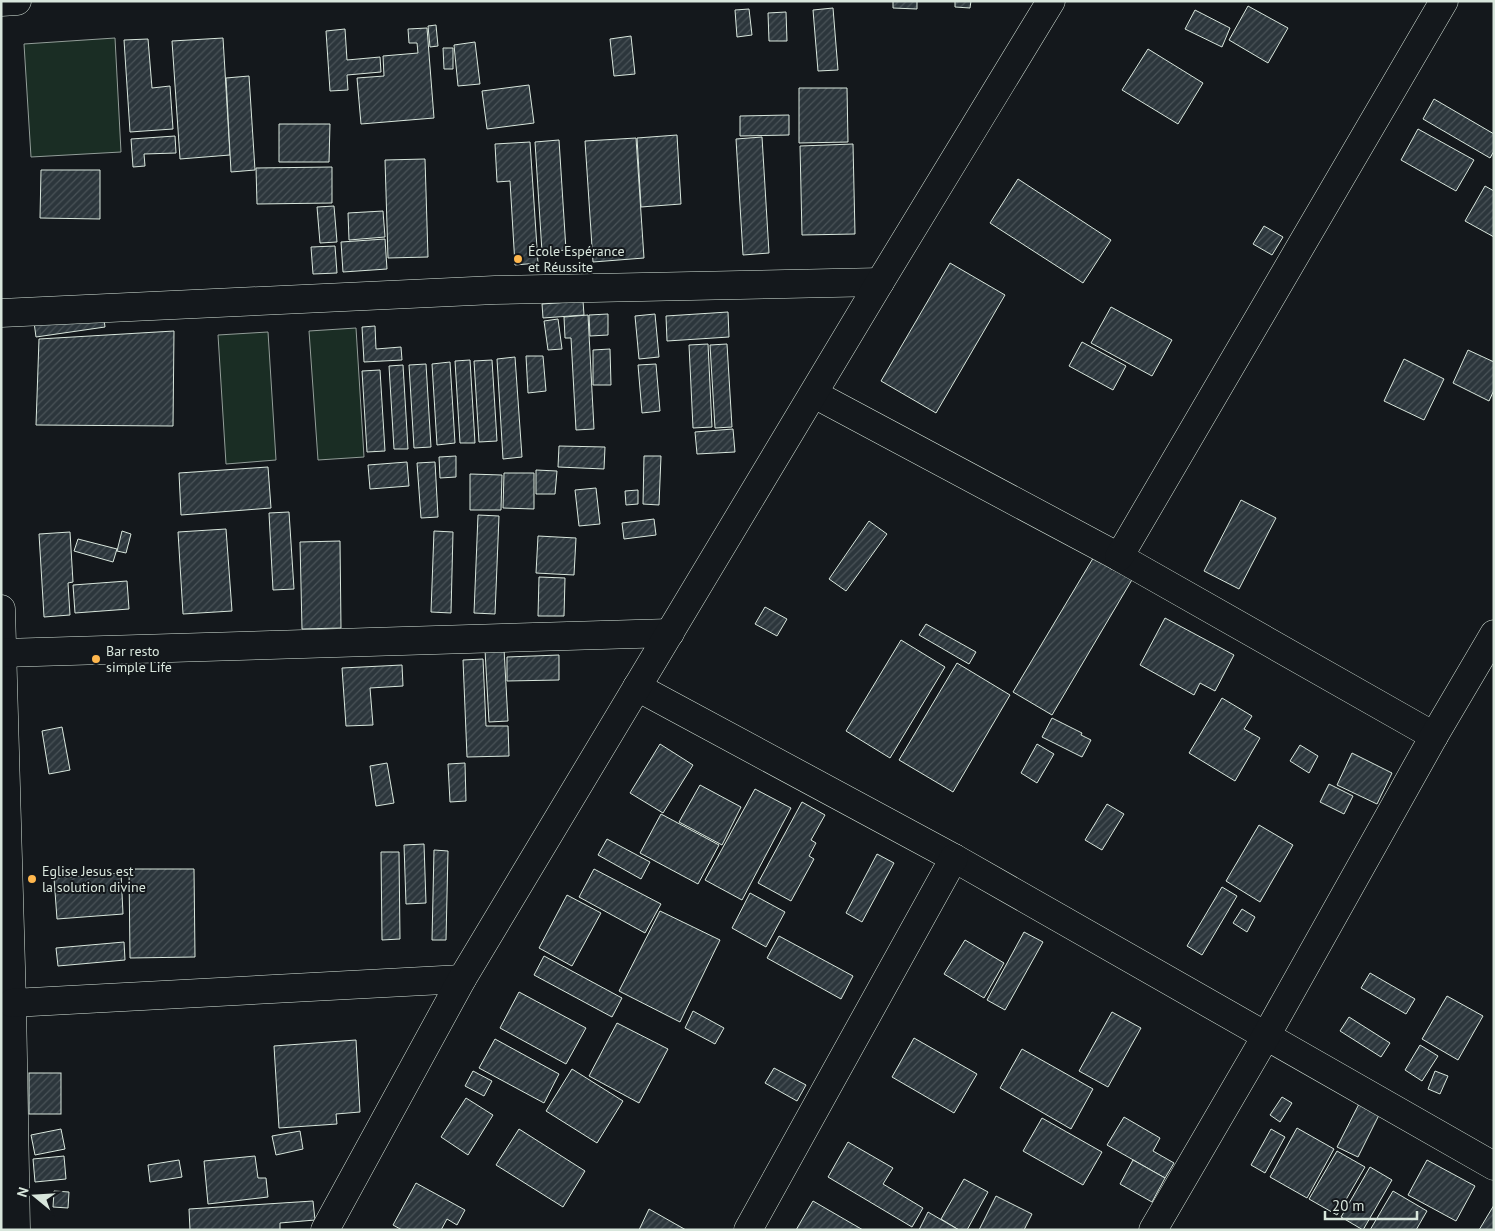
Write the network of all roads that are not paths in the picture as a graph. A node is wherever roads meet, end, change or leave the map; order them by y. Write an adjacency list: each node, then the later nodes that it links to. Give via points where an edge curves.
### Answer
1 (17, 1): 4 (street)
2 (1051, 1): 5 (street)
3 (1444, 1): 8 (street)
4 (1, 2)
5 (880, 282): 6 (street, via 495,290); 7 (street)
6 (1, 313)
7 (814, 394): 8 (street); 11 (street)
8 (1119, 557): 15 (street)
9 (1, 609): 10 (street)
10 (1, 613): 13 (street)
11 (670, 633): 13 (street); 14 (street)
12 (1494, 634): 15 (street)
13 (2, 653): 18 (street)
14 (638, 687): 16 (street); 17 (street)
15 (1434, 736): 19 (street)
16 (954, 858): 19 (street); 23 (street)
17 (462, 979): 18 (street); 22 (street)
18 (12, 1003): 21 (street)
19 (1266, 1036): 20 (street); 24 (street)
20 (1494, 1166)
21 (16, 1230)
22 (325, 1230)
23 (748, 1230)
24 (1153, 1230)

